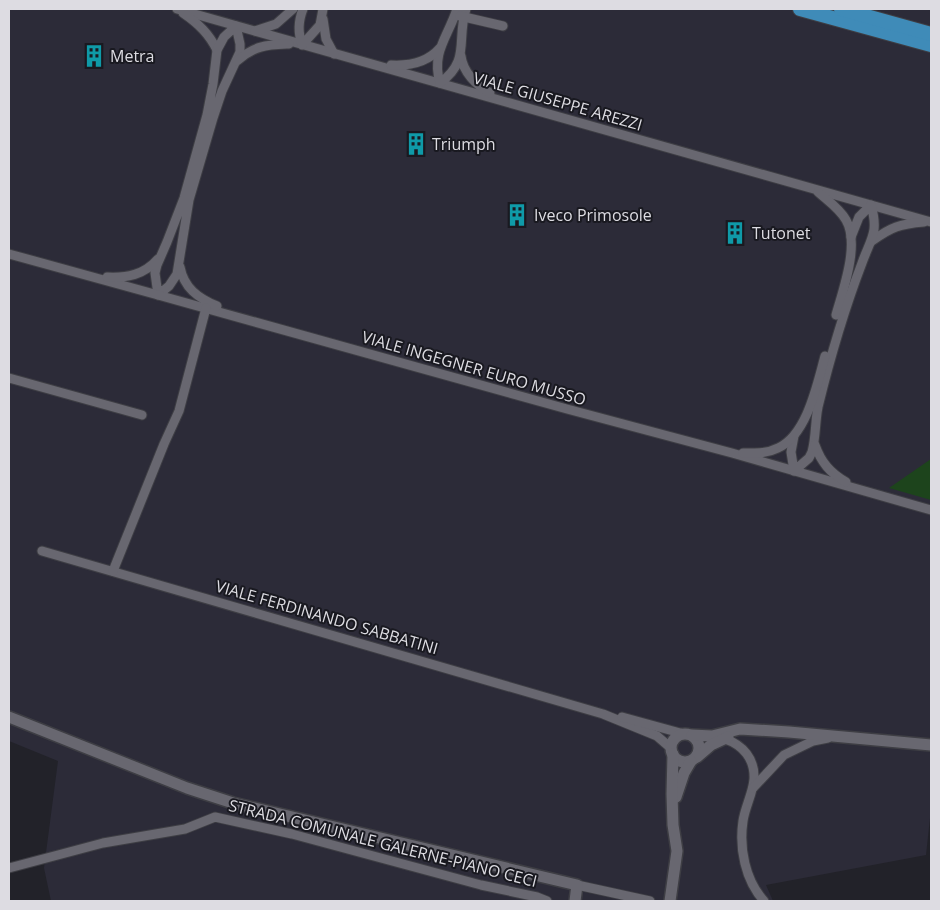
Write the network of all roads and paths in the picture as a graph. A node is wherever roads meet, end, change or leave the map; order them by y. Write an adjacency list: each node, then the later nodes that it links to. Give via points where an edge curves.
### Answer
1 (177, 9): 8 (street, VIALE GIUSEPPE AREZZI); 15 (street, via 202,28)
2 (292, 9): 10 (street, via 276,24)
3 (303, 9): 12 (street, via 299,23)
4 (800, 9): 13 (main road)
5 (841, 9): 11 (main road)
6 (460, 12): 9 (street); 14 (street); 16 (street)
7 (323, 13): 12 (street, via 314,34); 17 (street, via 326,39)
8 (236, 26): 10 (street, VIALE GIUSEPPE AREZZI); 15 (street, via 224,37); 18 (street, via 240,44)
9 (503, 26)
10 (253, 31): 12 (street, VIALE GIUSEPPE AREZZI)
11 (931, 34)
12 (300, 44): 17 (street, VIALE GIUSEPPE AREZZI); 18 (street, via 266,45 246,53)
13 (931, 45)
14 (442, 46): 19 (street, via 436,53 408,66); 20 (street, via 437,60)
15 (217, 50): 28 (street, via 207,115 184,198)
16 (460, 51): 20 (street, via 456,68); 21 (street, via 461,61 472,79)
17 (334, 54): 19 (street, VIALE GIUSEPPE AREZZI)
18 (237, 61): 29 (street, via 212,118 189,200)
19 (374, 65): 20 (street, VIALE GIUSEPPE AREZZI)
20 (440, 83): 21 (street, VIALE GIUSEPPE AREZZI)
21 (501, 100): 22 (street, VIALE GIUSEPPE AREZZI)
22 (814, 189): 23 (street, VIALE GIUSEPPE AREZZI); 25 (street, via 840,211 847,221)
23 (870, 205): 24 (street, VIALE GIUSEPPE AREZZI); 25 (street, via 859,217); 26 (street, via 875,224)
24 (931, 222): 26 (street, via 887,229)
25 (851, 237): 36 (street, via 851,252 827,351 807,411)
26 (871, 241): 37 (street, via 845,307 832,352 818,409)
27 (9, 254): 30 (street, VIALE INGEGNER EURO MUSSO)
28 (161, 255): 30 (street, via 150,267 132,276); 31 (street, via 155,273)
29 (179, 265): 31 (street, via 173,280); 33 (street, via 186,283 202,300)
30 (80, 274): 31 (street, VIALE INGEGNER EURO MUSSO)
31 (158, 294): 32 (street, VIALE INGEGNER EURO MUSSO)
32 (206, 308): 33 (street, VIALE INGEGNER EURO MUSSO); 43 (street, via 179,411)
33 (244, 319): 38 (street, VIALE INGEGNER EURO MUSSO)
34 (9, 378): 35 (street)
35 (142, 415)
36 (794, 436): 38 (street, via 786,444 765,453); 39 (street, via 791,452)
37 (815, 444): 39 (street, via 809,458); 40 (street, via 826,467)
38 (732, 453): 39 (street, VIALE INGEGNER EURO MUSSO)
39 (794, 471): 40 (street, VIALE INGEGNER EURO MUSSO)
40 (859, 489): 41 (street, VIALE INGEGNER EURO MUSSO)
41 (931, 510)
42 (42, 551): 43 (street, VIALE FERDINANDO SABBATINI)
43 (113, 571): 44 (street, VIALE FERDINANDO SABBATINI)
44 (603, 714): 47 (street); 51 (street, via 657,736)
45 (9, 717): 56 (street, via 233,804)
46 (758, 730): 47 (street, via 740,729 712,736); 48 (street); 49 (street)
47 (688, 734): 51 (street, via 675,739); 52 (street, via 700,746)
48 (835, 736): 50 (street); 53 (street, via 813,741 784,755)
49 (725, 738): 52 (street); 53 (street, via 747,752 753,765)
50 (931, 745)
51 (672, 752): 52 (street, via 681,761); 54 (street)
52 (693, 759): 54 (street, via 684,773)
53 (752, 790): 57 (street, via 746,804 742,833 745,863)
54 (673, 806): 61 (street, via 677,850)
55 (9, 868): 58 (street, STRADA COMUNALE GALERNE-PIANO CECI, via 103,842 185,829 215,817)
56 (577, 885): 59 (street); 60 (street)
57 (756, 891): 62 (street); 63 (street)
58 (547, 901)
59 (575, 901)
60 (650, 901)
61 (670, 901)
62 (754, 901)
63 (764, 901)

